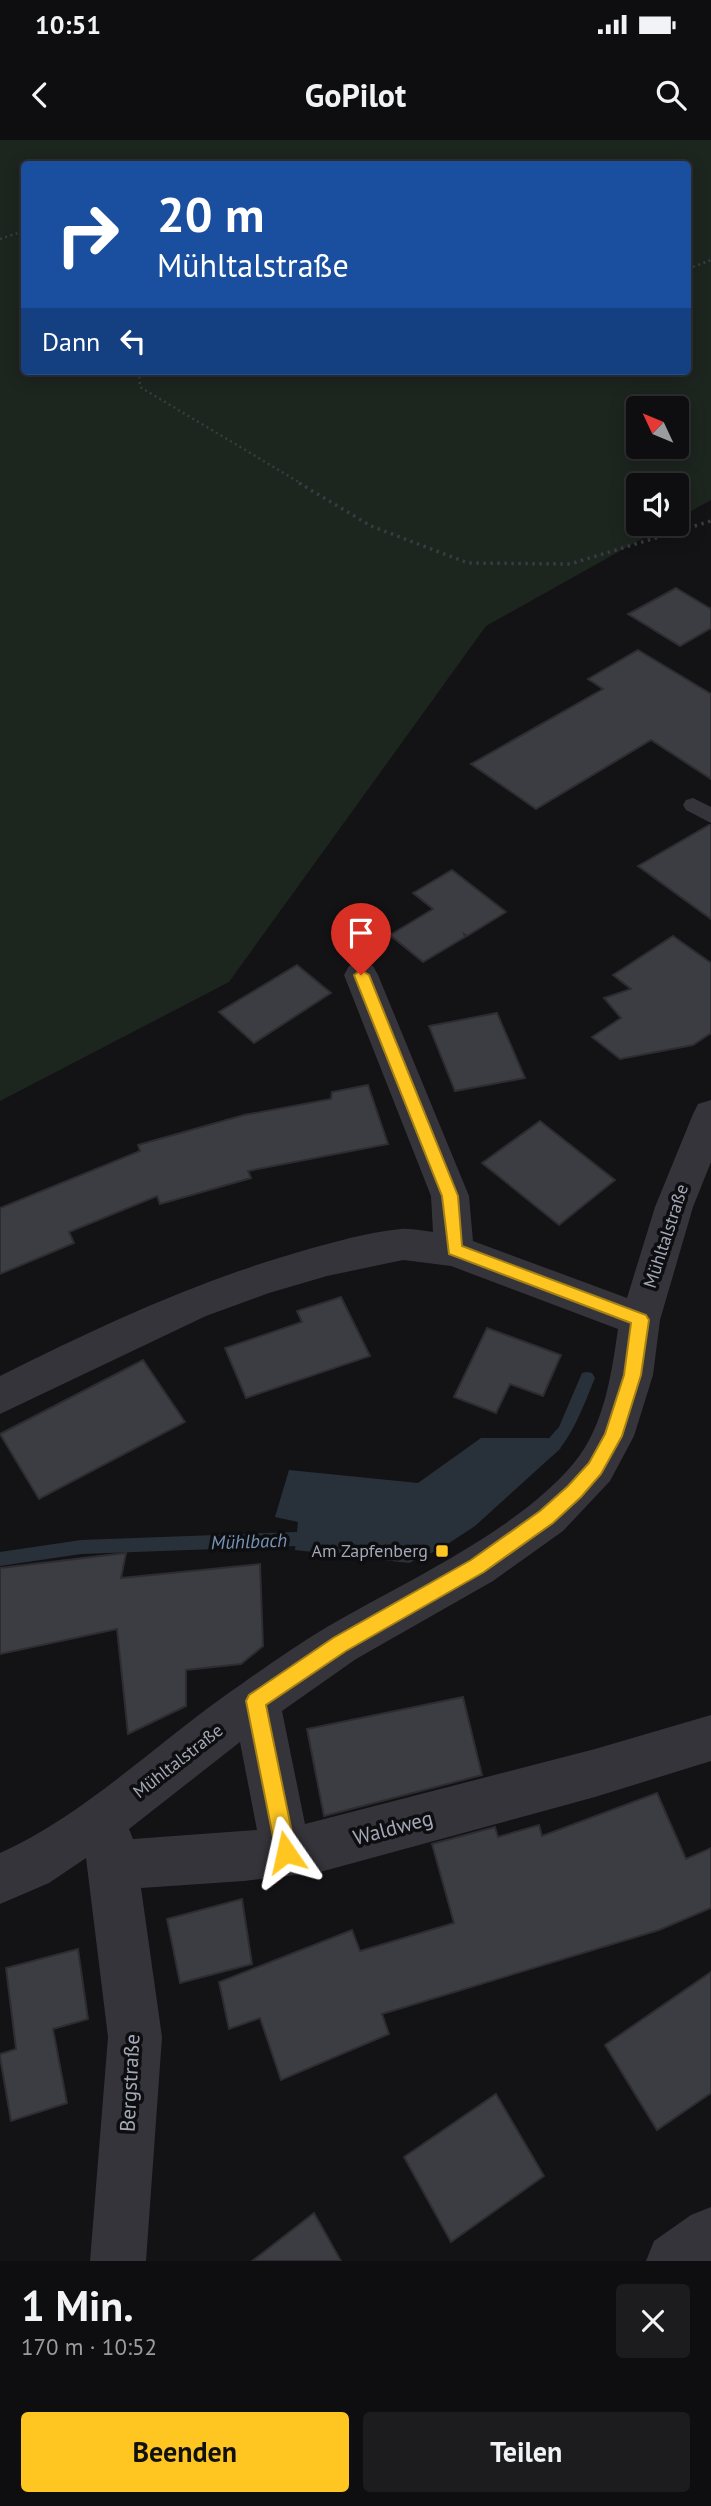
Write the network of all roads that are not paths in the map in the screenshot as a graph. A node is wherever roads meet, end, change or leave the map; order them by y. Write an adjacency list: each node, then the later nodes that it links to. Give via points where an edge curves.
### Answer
1 (693, 805): 2 (lane)
2 (711, 816)
3 (361, 975): 5 (street, via 450,1196)
4 (711, 1114): 6 (street, Mühltalstraße, via 674,1207)
5 (454, 1250): 6 (street); 7 (street, via 403,1244 264,1278 192,1304)
6 (640, 1320): 8 (street, Mühltalstraße, via 632,1375 613,1436 595,1468 574,1492 477,1566 340,1644)
7 (0, 1396)
8 (256, 1701): 10 (street, Mühltalstraße); 11 (street)
9 (711, 1738): 11 (street, Waldweg, via 346,1840)
10 (109, 1841): 11 (street, Waldweg); 12 (street, Mühltalstraße, via 31,1864); 14 (street, Bergstraße, via 135,2037)
11 (286, 1852)
12 (0, 1879)
13 (711, 2235): 15 (street)
14 (118, 2261)
15 (674, 2261)

